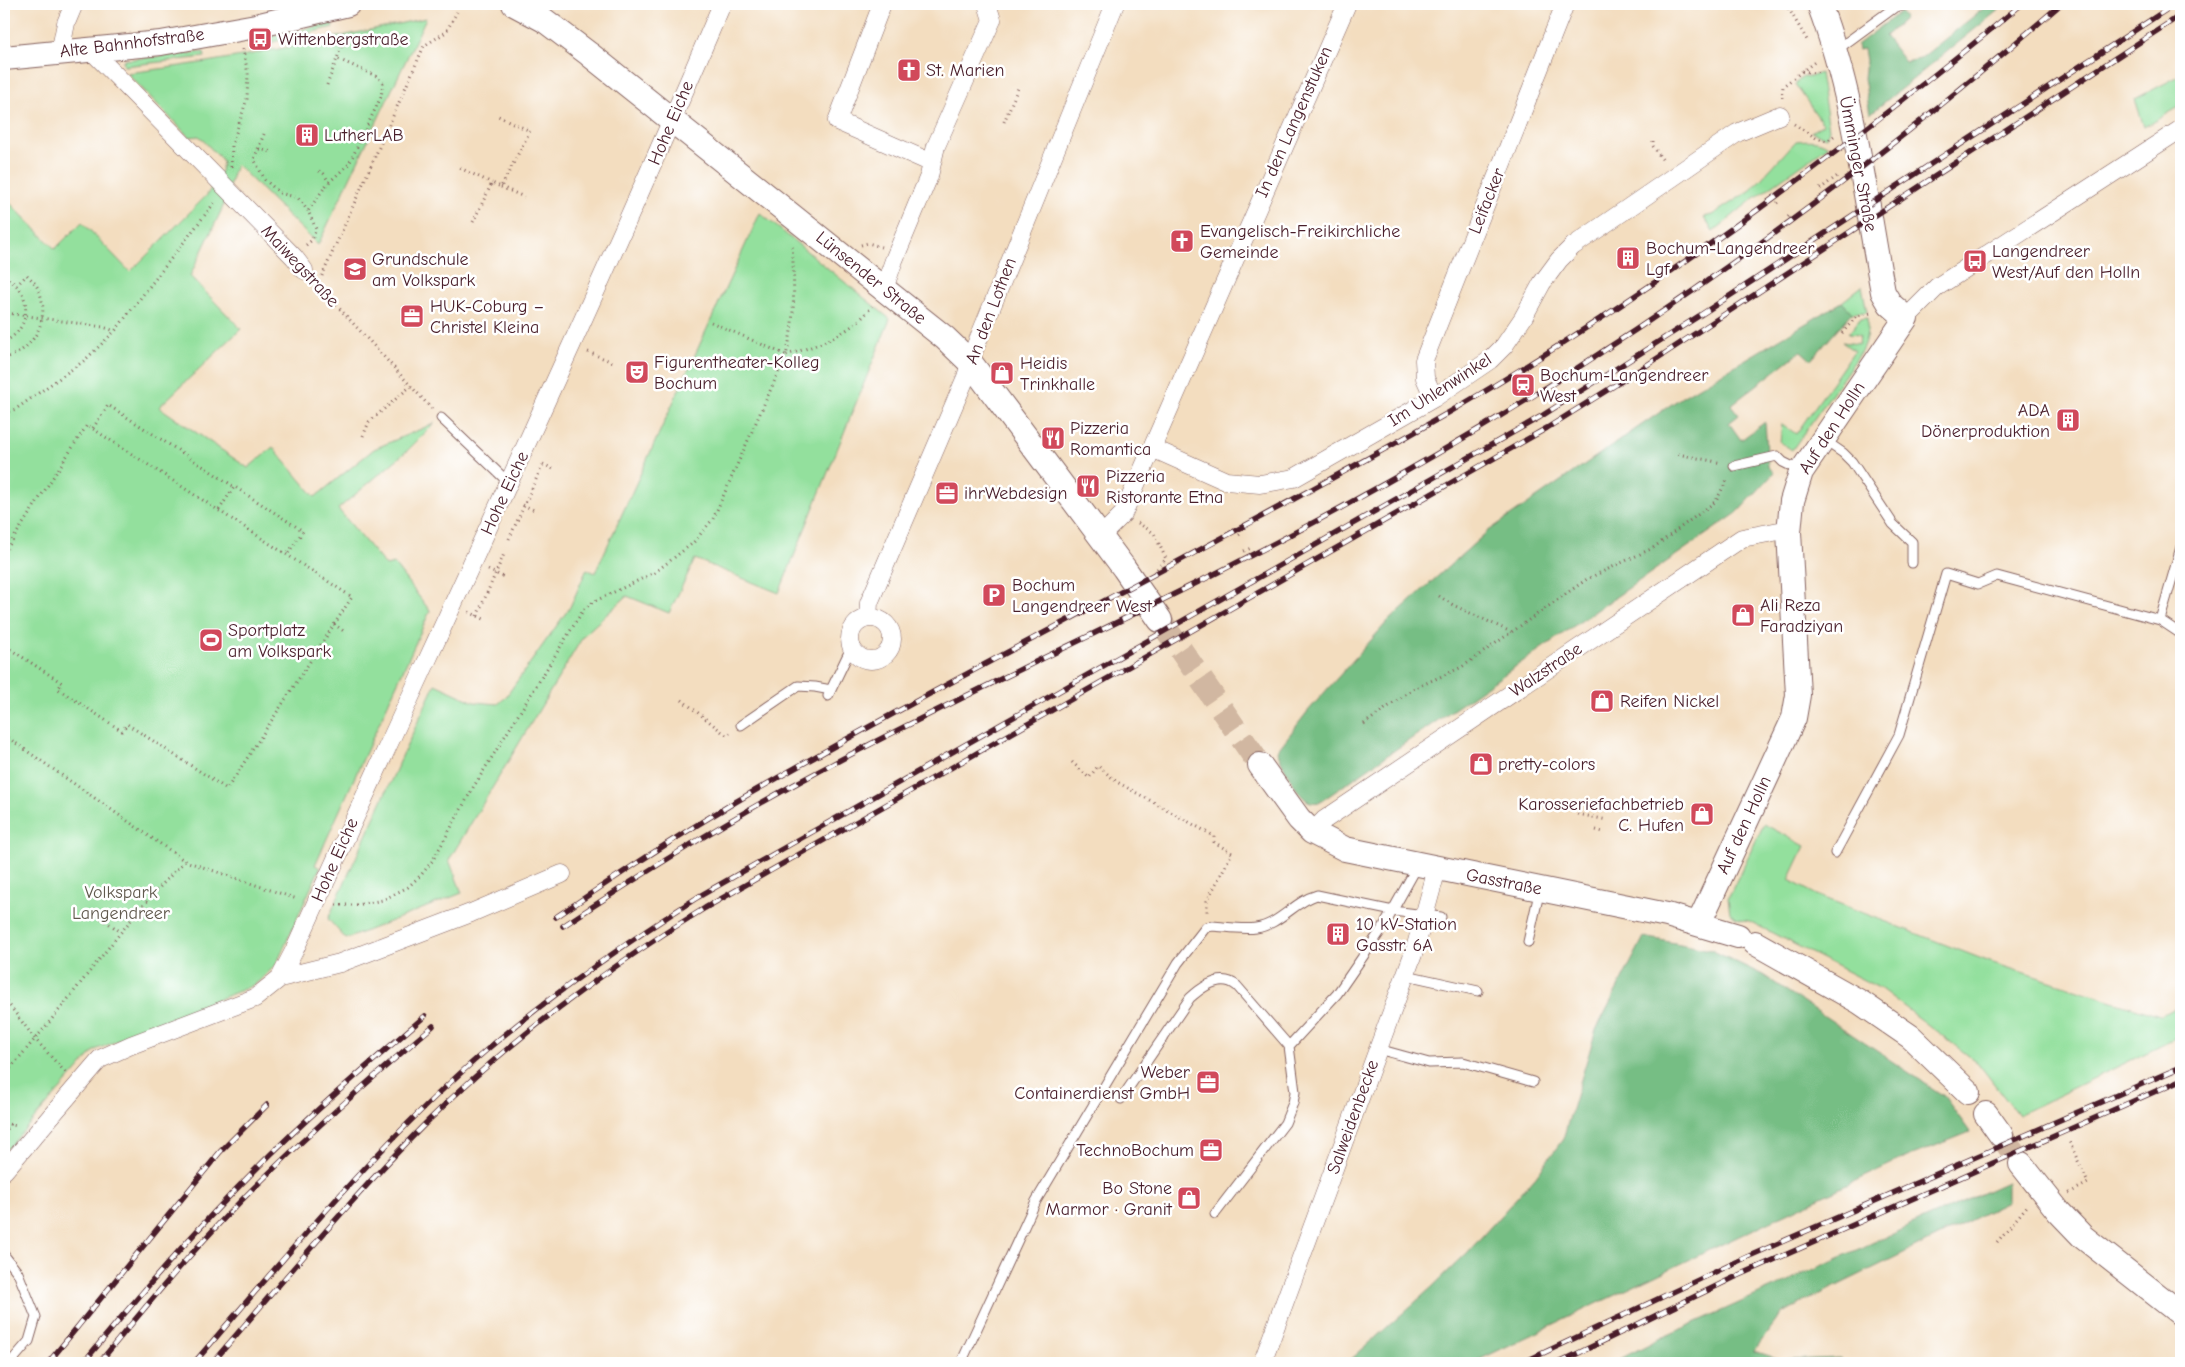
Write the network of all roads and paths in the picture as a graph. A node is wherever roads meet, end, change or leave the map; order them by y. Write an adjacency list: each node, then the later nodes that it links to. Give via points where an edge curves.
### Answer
1 (74, 4): 18 (street, via 61,38)
2 (348, 4): 17 (street, Alte Bahnhofstraße, via 161,44)
3 (514, 4): 29 (street, Lünsender Straße, via 544,20)
4 (722, 4): 29 (street, Hohe Eiche)
5 (882, 4): 37 (street, via 836,121)
6 (987, 4): 37 (street, via 992,20 936,146)
7 (1115, 4): 69 (street, An den Lothen)
8 (1347, 4): 78 (street, In den Langenstuken)
9 (1565, 4): 72 (street, Leifacker, via 1424,360 1425,378)
10 (1786, 4): 15 (path)
11 (1819, 4): 19 (street, Ümminger Straße)
12 (1910, 4): 19 (lane, via 1895,7)
13 (457, 12): 53 (path, via 446,32 424,46)
14 (342, 30): 21 (path, via 344,40)
15 (1811, 47)
16 (243, 48): 44 (path, via 248,74 247,99 234,138)
17 (90, 49): 18 (street, Alte Bahnhofstraße); 44 (street, Maiwegstraße)
18 (60, 53): 20 (street, Alte Bahnhofstraße)
19 (1826, 53): 22 (path); 61 (street, Ümminger Straße, via 1851,120 1883,292 1890,304)
20 (4, 58)
21 (338, 60): 24 (path); 41 (path, via 383,82 381,97 349,164)
22 (1802, 71): 23 (path); 25 (path)
23 (1814, 73)
24 (328, 85)
25 (1783, 86)
26 (1018, 88): 30 (path)
27 (496, 115): 43 (path, via 530,131)
28 (1780, 115): 34 (path, via 1816,138); 40 (street, Im Uhlenwinkel, via 1737,133)
29 (672, 120): 47 (street, Lünsender Straße); 66 (street, Hohe Eiche)
30 (1004, 122)
31 (2181, 128): 61 (street, Auf den Holln, via 1936,287)
32 (264, 134): 35 (path)
33 (1653, 141): 40 (path, via 1653,146)
34 (1827, 141)
35 (259, 149): 36 (path); 46 (path, via 254,158 265,180 280,193 298,198)
36 (272, 152)
37 (932, 163): 54 (street, via 930,176)
38 (460, 168): 42 (path)
39 (319, 172): 41 (path)
40 (1674, 177): 72 (street, Im Uhlenwinkel, via 1574,246 1542,283 1504,346 1490,360)
41 (329, 182): 46 (path)
42 (492, 183): 43 (path); 48 (path)
43 (502, 186): 45 (path)
44 (225, 188): 50 (street, Maiwegstraße); 63 (path)
45 (524, 197)
46 (308, 211): 49 (path, via 316,229)
47 (798, 220): 54 (street, Lünsender Straße); 67 (path, via 792,242 794,280)
48 (473, 222)
49 (312, 240)
50 (304, 270): 53 (path, Maiwegstraße)
51 (4, 277): 52 (path)
52 (17, 285): 58 (path, via 24,294); 60 (path, via 27,275 38,289 44,307)
53 (318, 285): 71 (path, Maiwegstraße)
54 (884, 289): 67 (path, via 868,312 838,336 813,348); 69 (street, Lünsender Straße)
55 (4, 299): 56 (path)
56 (7, 313): 58 (path); 59 (path)
57 (1867, 314): 64 (path, via 1857,316)
58 (26, 315): 60 (path); 65 (path, via 19,331)
59 (4, 318)
60 (42, 318): 63 (path); 68 (path, via 30,343 23,350)
61 (1906, 318): 77 (street, Auf den Holln)
62 (711, 322): 67 (path)
63 (116, 331): 73 (path, via 85,360)
64 (1842, 333)
65 (4, 342)
66 (573, 345): 70 (path); 83 (street, Hohe Eiche)
67 (786, 355): 125 (path, via 713,519 693,543 654,574 584,609 422,874 383,900 357,905)
68 (4, 358)
69 (970, 362): 88 (street, Lünsender Straße); 100 (street, An den Lothen, via 869,603)
70 (615, 363)
71 (411, 386): 74 (path, Maiwegstraße); 76 (path, via 369,422)
72 (1434, 398): 78 (street, Im Uhlenwinkel, via 1294,478 1278,482 1226,481)
73 (4, 414)
74 (440, 418): 83 (lane)
75 (92, 428): 84 (path, via 108,405); 85 (path); 93 (path, via 87,425)
76 (363, 436)
77 (1822, 439): 82 (street, Auf den Holln); 96 (lane, via 1852,462 1887,516 1912,542)
78 (1152, 448): 86 (street, In den Langenstuken)
79 (1678, 454): 81 (path)
80 (543, 464): 89 (path)
81 (1734, 466): 82 (lane, via 1778,456); 105 (path, via 1716,501 1653,548 1587,579)
82 (1801, 472): 87 (street, Auf den Holln, via 1792,501)
83 (509, 483): 125 (street, Hohe Eiche)
84 (234, 486): 85 (path); 95 (path, via 303,531)
85 (219, 510): 95 (path)
86 (1123, 514): 88 (street, In den Langenstuken); 97 (path, via 1154,533 1161,544 1166,559 1156,570)
87 (1789, 532): 118 (street, Walzstraße, via 1742,538 1324,820); 129 (street, Auf den Holln, via 1798,695 1794,718)
88 (1100, 537): 101 (street, Lünsender Straße)
89 (509, 539)
90 (2181, 547): 102 (lane)
91 (1251, 548): 92 (path)
92 (1244, 551)
93 (4, 553)
94 (504, 554): 99 (path)
95 (287, 555): 103 (path, via 352,597)
96 (1912, 563)
97 (1155, 579)
98 (1439, 596): 105 (path)
99 (477, 616)
100 (868, 618): 108 (street, via 854,626 849,639); 108 (street, via 883,621 892,633 890,648 880,659 866,660)
101 (1160, 620)
102 (2160, 620): 106 (lane); 120 (lane, via 1997,576 1978,584 1946,574 1899,735)
103 (334, 624): 104 (path); 107 (path, via 227,789 127,724 122,731 58,689 62,683)
104 (345, 632)
105 (1511, 632): 110 (path, via 1462,667 1412,689)
106 (2181, 634)
107 (4, 645)
108 (851, 648): 111 (lane, via 830,693 815,686 798,686)
109 (682, 700): 111 (path, via 726,735)
110 (1364, 724)
111 (741, 725)
112 (4, 735): 121 (path)
113 (1072, 762): 130 (path, via 1089,778 1098,766 1117,782 1214,836 1214,842 1232,853 1207,901)
114 (1260, 765): 118 (street)
115 (1578, 814): 116 (path)
116 (1607, 820)
117 (1596, 830): 119 (path)
118 (1312, 832): 122 (street, Gasstraße, via 1345,849)
119 (1603, 832)
120 (1835, 853)
121 (185, 861): 125 (path, via 281,896); 131 (path)
122 (1428, 867): 124 (street, Gasstraße); 126 (lane); 128 (street, Salweidenbecke)
123 (562, 874): 134 (street, Hohe Eiche, via 471,913 340,962)
124 (1540, 889): 129 (street, Gasstraße); 132 (lane)
125 (316, 904): 134 (street, Hohe Eiche)
126 (1393, 911): 128 (lane); 130 (lane, via 1318,895 1257,928); 138 (lane, via 1337,994)
127 (104, 914): 131 (path, via 102,918)
128 (1433, 915): 133 (street, Salweidenbecke)
129 (1699, 923): 143 (street, Gasstraße, via 1746,940 1860,1002 1911,1037)
130 (1206, 927): 161 (lane, via 1178,963 1036,1201)
131 (121, 932): 137 (path)
132 (1528, 942)
133 (1406, 975): 135 (lane); 139 (street, Salweidenbecke)
134 (280, 978): 142 (street, Hohe Eiche, via 255,998 100,1059)
135 (1478, 991)
136 (4, 998): 137 (path)
137 (35, 1039): 140 (path); 142 (path)
138 (1289, 1046): 144 (lane, via 1237,986 1231,981 1220,980 1199,989 1190,998); 155 (lane, via 1295,1092 1285,1123)
139 (1378, 1049): 141 (lane, via 1429,1063 1463,1062); 162 (street, Salweidenbecke)
140 (4, 1076)
141 (1533, 1082)
142 (79, 1084): 153 (street, Hohe Eiche)
143 (1968, 1092)
144 (1121, 1099)
145 (1986, 1114): 150 (street)
146 (4, 1123): 147 (path)
147 (11, 1123): 148 (path); 149 (path)
148 (17, 1126)
149 (4, 1133)
150 (2001, 1135)
151 (2069, 1141): 154 (path)
152 (2021, 1164): 159 (street, via 2083,1237)
153 (4, 1171)
154 (2088, 1183)
155 (1215, 1214)
156 (2020, 1214): 157 (path)
157 (1997, 1242)
158 (4, 1255): 160 (lane, via 18,1273 36,1317 28,1340)
159 (2181, 1314)
160 (10, 1363)
161 (961, 1363)
162 (1264, 1363)

